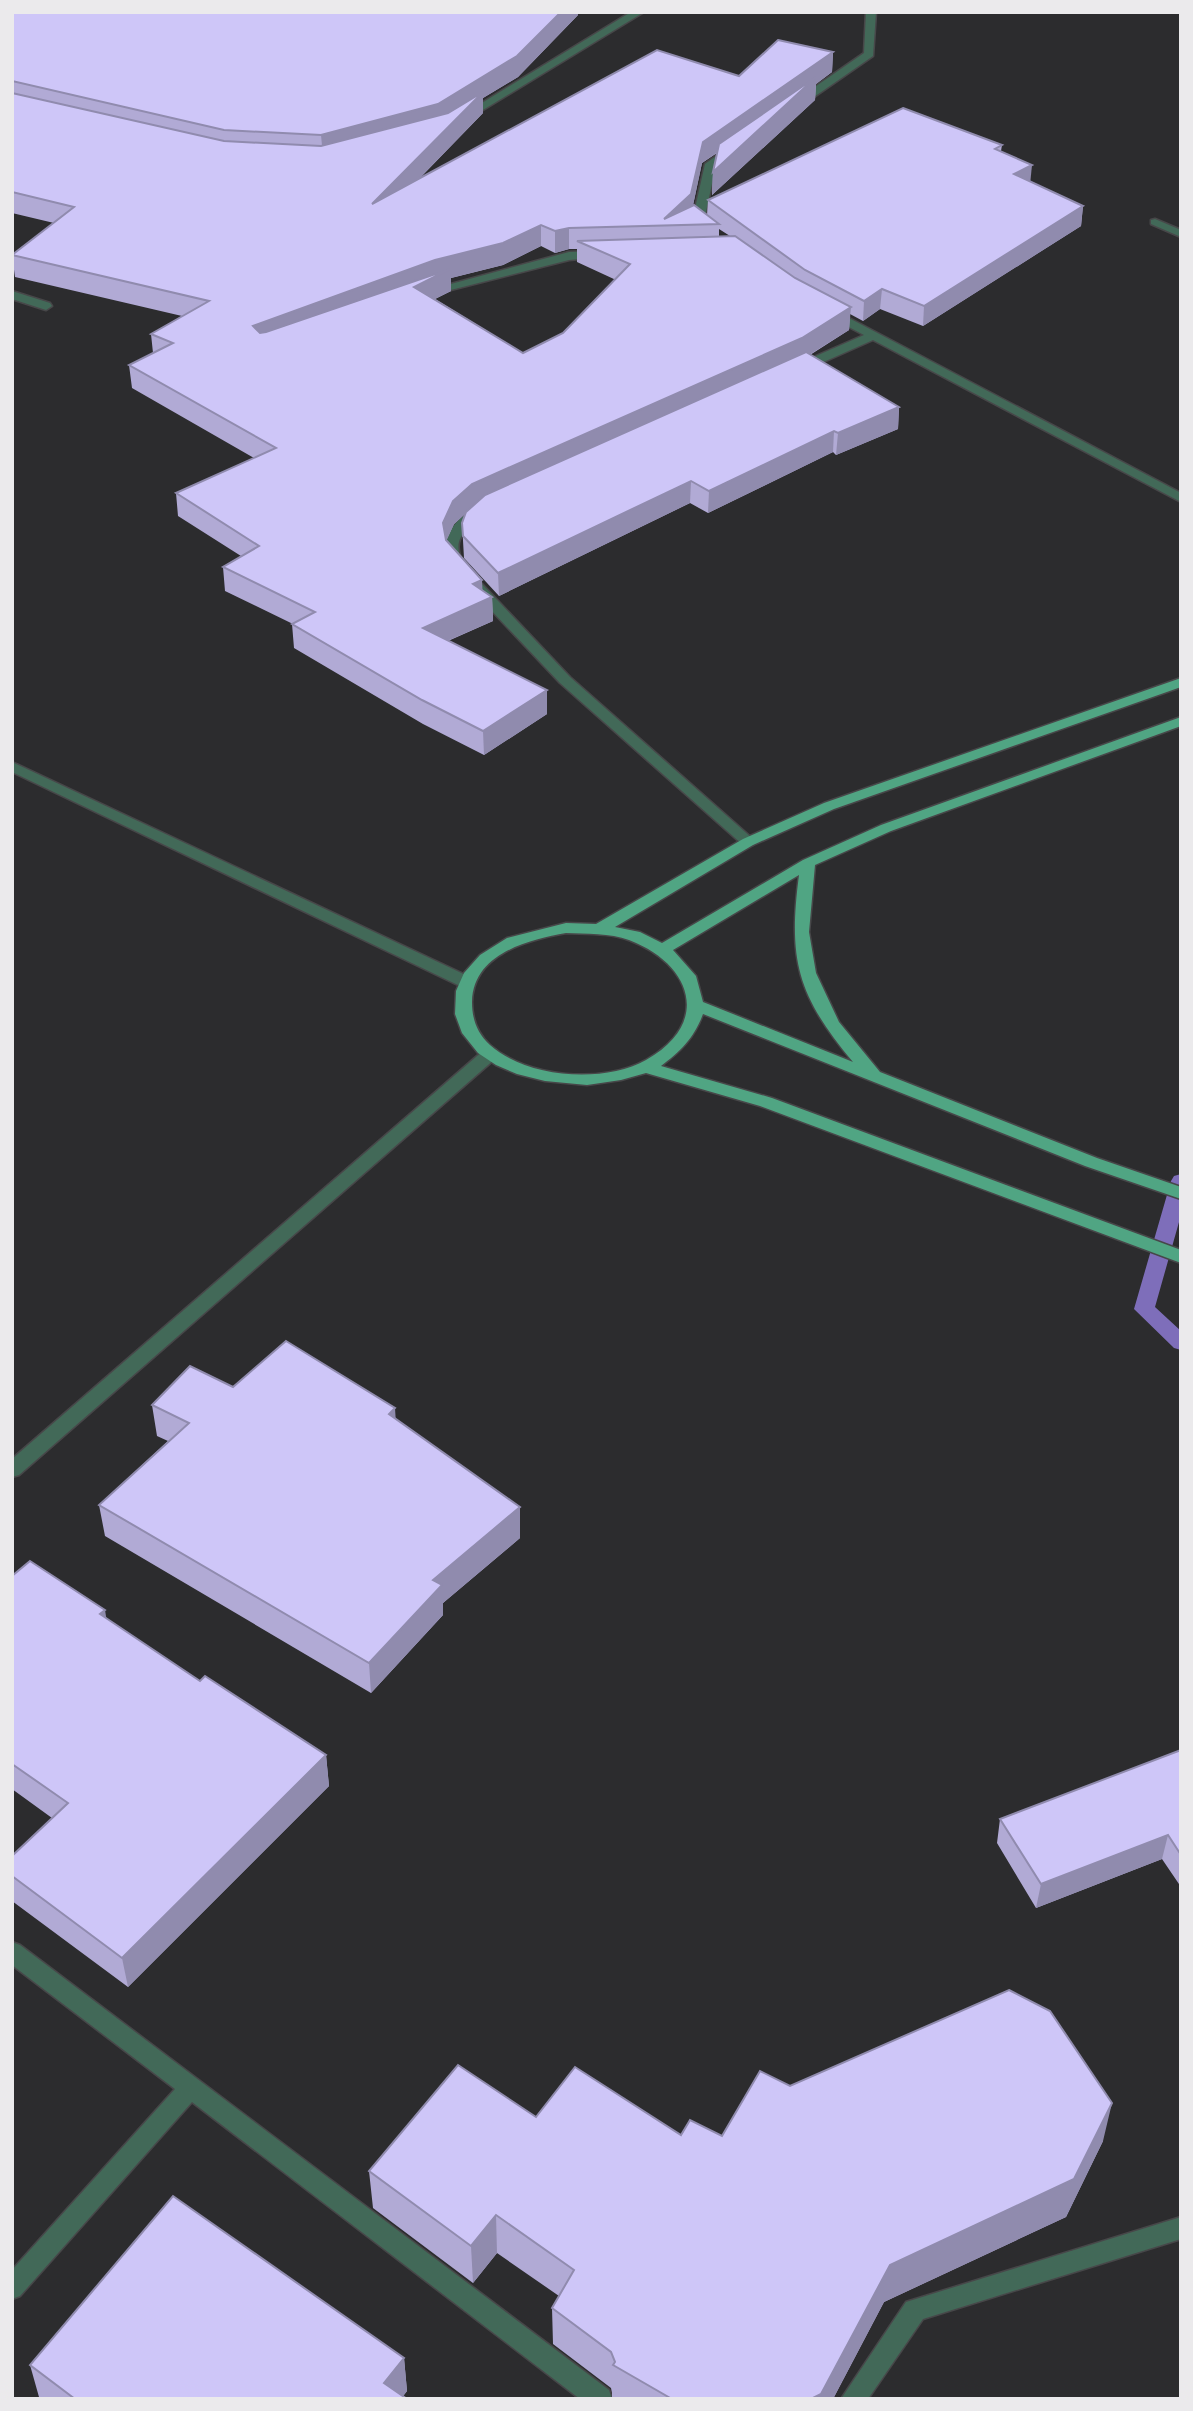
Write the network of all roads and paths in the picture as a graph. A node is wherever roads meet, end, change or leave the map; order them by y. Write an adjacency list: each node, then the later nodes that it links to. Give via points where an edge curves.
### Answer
1 (639, 12): 4 (street)
2 (871, 12): 3 (street, via 869,54)
3 (790, 109)
4 (456, 122)
5 (745, 141): 8 (street, via 711,164 698,222)
6 (1155, 222): 7 (street)
7 (1181, 234)
8 (718, 236)
9 (608, 255): 11 (street, via 569,256)
10 (12, 295): 12 (street)
11 (416, 296)
12 (46, 306)
13 (820, 306): 14 (street)
14 (874, 335): 15 (street); 16 (street)
15 (785, 375)
16 (1181, 498)
17 (492, 506): 21 (street, via 464,522 454,534 454,560 565,680)
18 (1181, 682): 21 (main road, via 829,806)
19 (1181, 721): 22 (main road, via 886,828)
20 (12, 766): 25 (street)
21 (748, 842): 23 (main road)
22 (808, 863): 24 (main road); 29 (main road, via 802,933 811,987 837,1035)
23 (600, 929): 24 (main road, via 634,936); 25 (main road, via 566,928 533,934 503,946 481,962)
24 (663, 949): 26 (main road, via 694,985)
25 (466, 982): 27 (main road, via 461,1007 470,1033)
26 (698, 1006): 28 (main road, via 683,1041); 29 (main road)
27 (490, 1054): 28 (main road, via 523,1072 563,1080 606,1079); 32 (street)
28 (645, 1068): 31 (main road, via 766,1102)
29 (877, 1078): 30 (main road)
30 (1181, 1193)
31 (1181, 1256)
32 (12, 1470)
33 (12, 1952): 34 (street)
34 (190, 2088): 36 (street); 37 (street)
35 (1181, 2228): 38 (street, via 915,2310)
36 (12, 2288)
37 (600, 2399)
38 (853, 2399)

